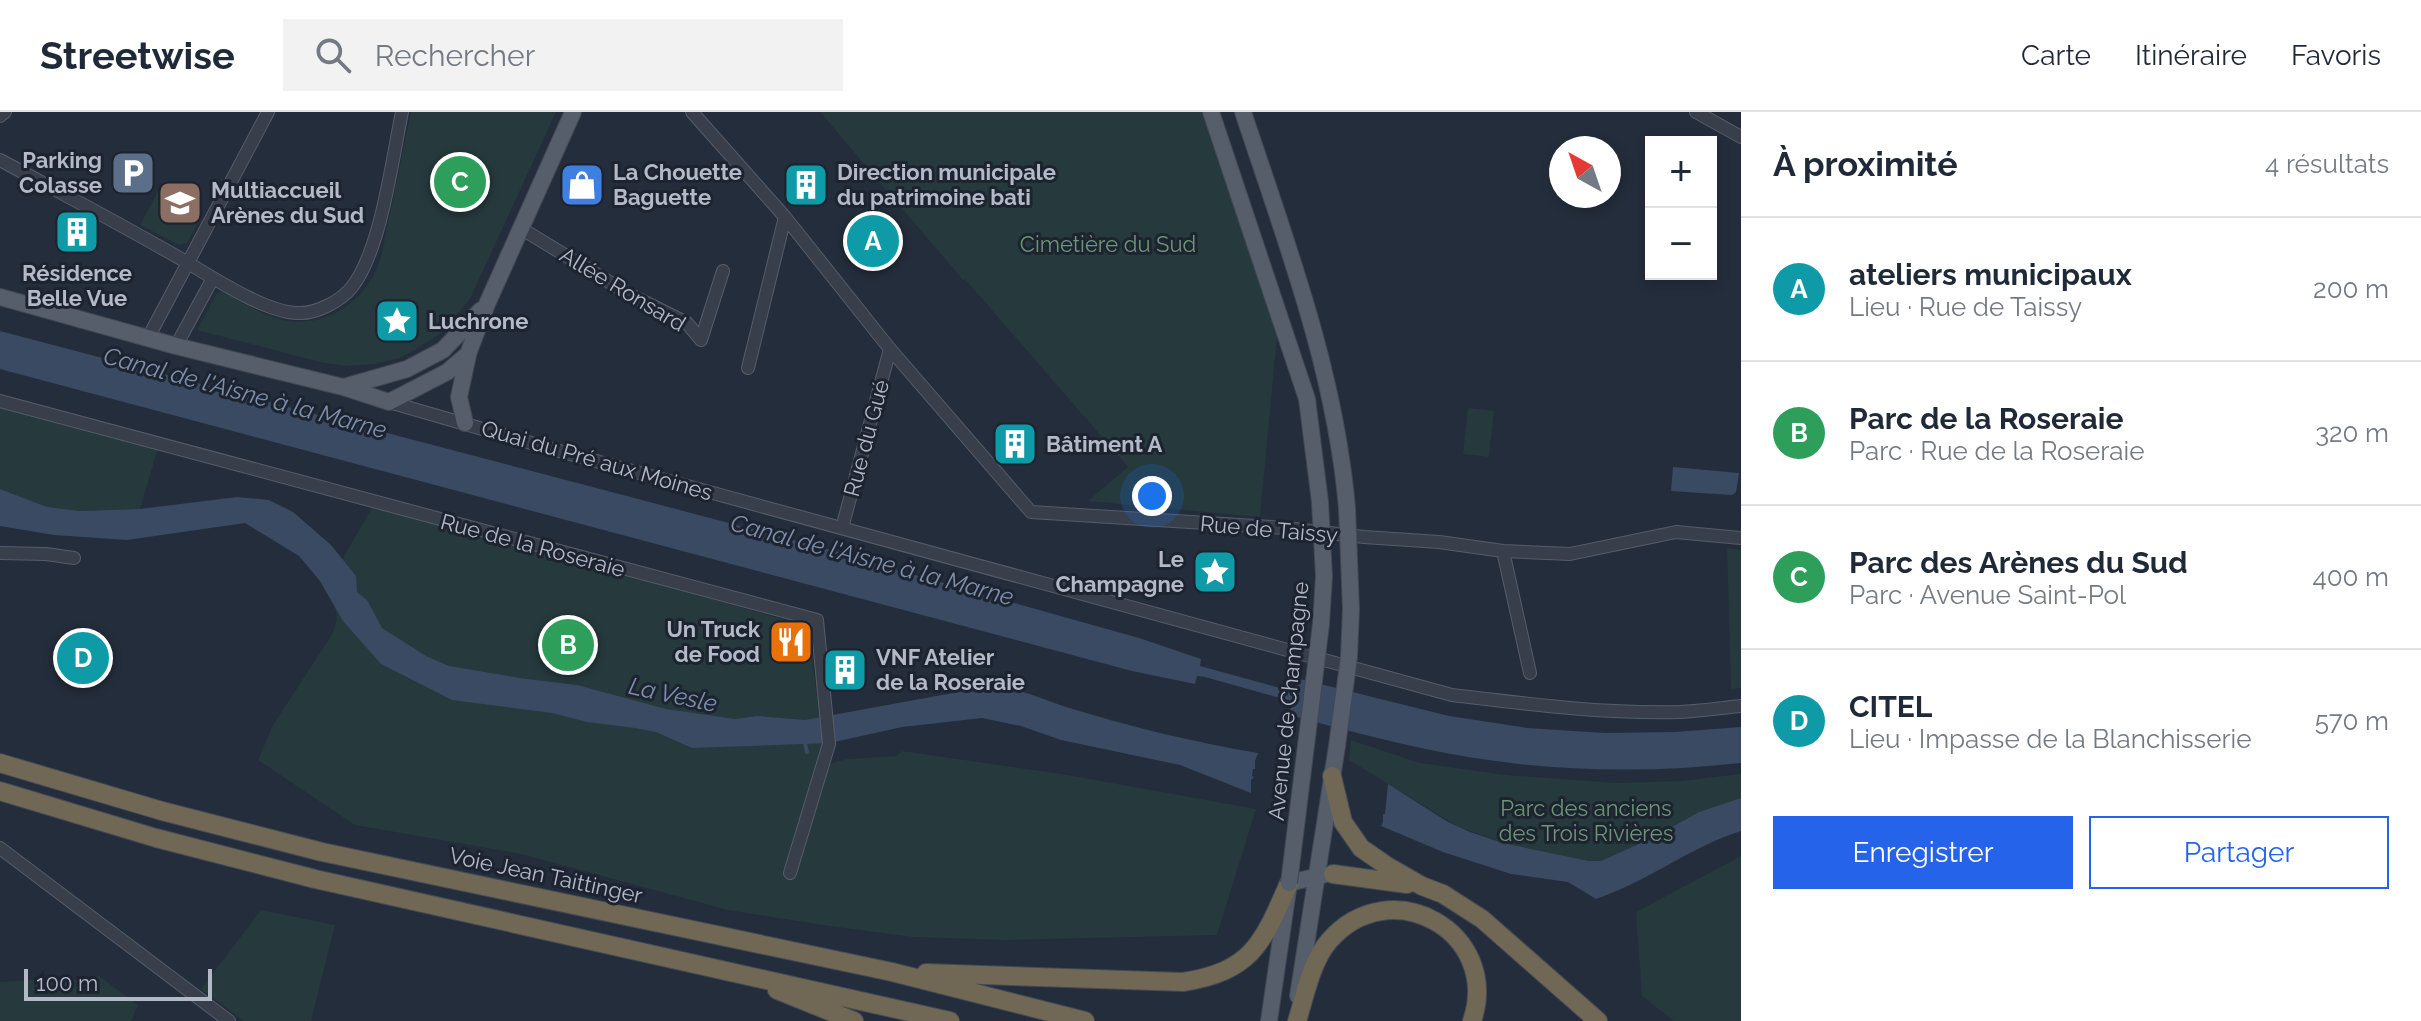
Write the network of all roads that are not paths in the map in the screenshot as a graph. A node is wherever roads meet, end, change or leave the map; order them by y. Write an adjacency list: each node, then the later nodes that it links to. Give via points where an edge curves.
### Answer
1 (5, 112): 9 (street)
2 (268, 112): 14 (street)
3 (402, 112): 16 (street, via 367,263 350,290 327,306 300,314 277,310)
4 (573, 112): 13 (main road)
5 (692, 112): 12 (street, Rue de Taissy)
6 (1211, 112): 44 (main road, Avenue de Champagne, bridge, via 1307,399 1320,502 1321,624)
7 (1243, 112): 39 (main road, bridge, via 1320,350 1341,449 1351,609)
8 (1696, 112): 10 (street)
9 (0, 116)
10 (1741, 137)
11 (0, 160): 14 (street)
12 (785, 217): 24 (street, Rue de Taissy); 26 (street)
13 (522, 229): 15 (street, Allée Ronsard, via 687,323 701,340); 19 (main road)
14 (188, 263): 16 (street); 22 (street)
15 (723, 271)
16 (213, 278): 23 (street)
17 (0, 288): 21 (street)
18 (0, 297): 21 (main road)
19 (487, 304): 25 (main road); 27 (main road, via 443,350 407,369)
20 (0, 306): 21 (street)
21 (45, 310): 22 (main road)
22 (148, 338): 23 (main road)
23 (176, 346): 27 (main road)
24 (890, 349): 31 (street, Rue du Gué); 33 (street, Rue de Taissy, via 1031,512 1281,528)
25 (468, 354): 29 (main road, via 447,372); 30 (main road, via 459,397)
26 (748, 368)
27 (343, 387): 29 (main road)
28 (0, 401): 42 (street, Rue de la Roseraie, via 817,620 829,744)
29 (389, 402): 30 (street, Quai du Pré aux Moines)
30 (465, 423): 31 (street, Quai du Pré aux Moines)
31 (842, 528): 37 (street, Quai du Pré aux Moines, via 1452,695 1583,709 1681,712)
32 (1741, 538): 33 (street, Rue de Taissy, via 1676,532 1570,554)
33 (1503, 551): 36 (street)
34 (0, 553): 35 (street)
35 (74, 558)
36 (1530, 673)
37 (1741, 706)
38 (0, 763): 47 (highway, Voie Jean Taittinger, via 322,852)
39 (1332, 776): 43 (main road); 45 (highway, via 1343,822 1361,848)
40 (0, 791): 46 (highway, via 315,879)
41 (0, 848): 48 (street)
42 (790, 873)
43 (1324, 875): 44 (main road); 45 (highway); 53 (main road)
44 (1289, 883): 47 (highway, via 1256,949 1212,978 1183,982); 52 (main road, Avenue de Champagne)
45 (1422, 886): 55 (highway, via 1482,919)
46 (730, 971): 49 (highway); 50 (highway)
47 (892, 972): 51 (highway, Voie Jean Taittinger)
48 (229, 1021)
49 (854, 1021)
50 (950, 1021)
51 (1085, 1021)
52 (1269, 1021)
53 (1296, 1021): 54 (highway, via 1328,942 1356,920 1387,910 1433,919 1467,951 1476,982)
54 (1472, 1021)
55 (1598, 1021)

